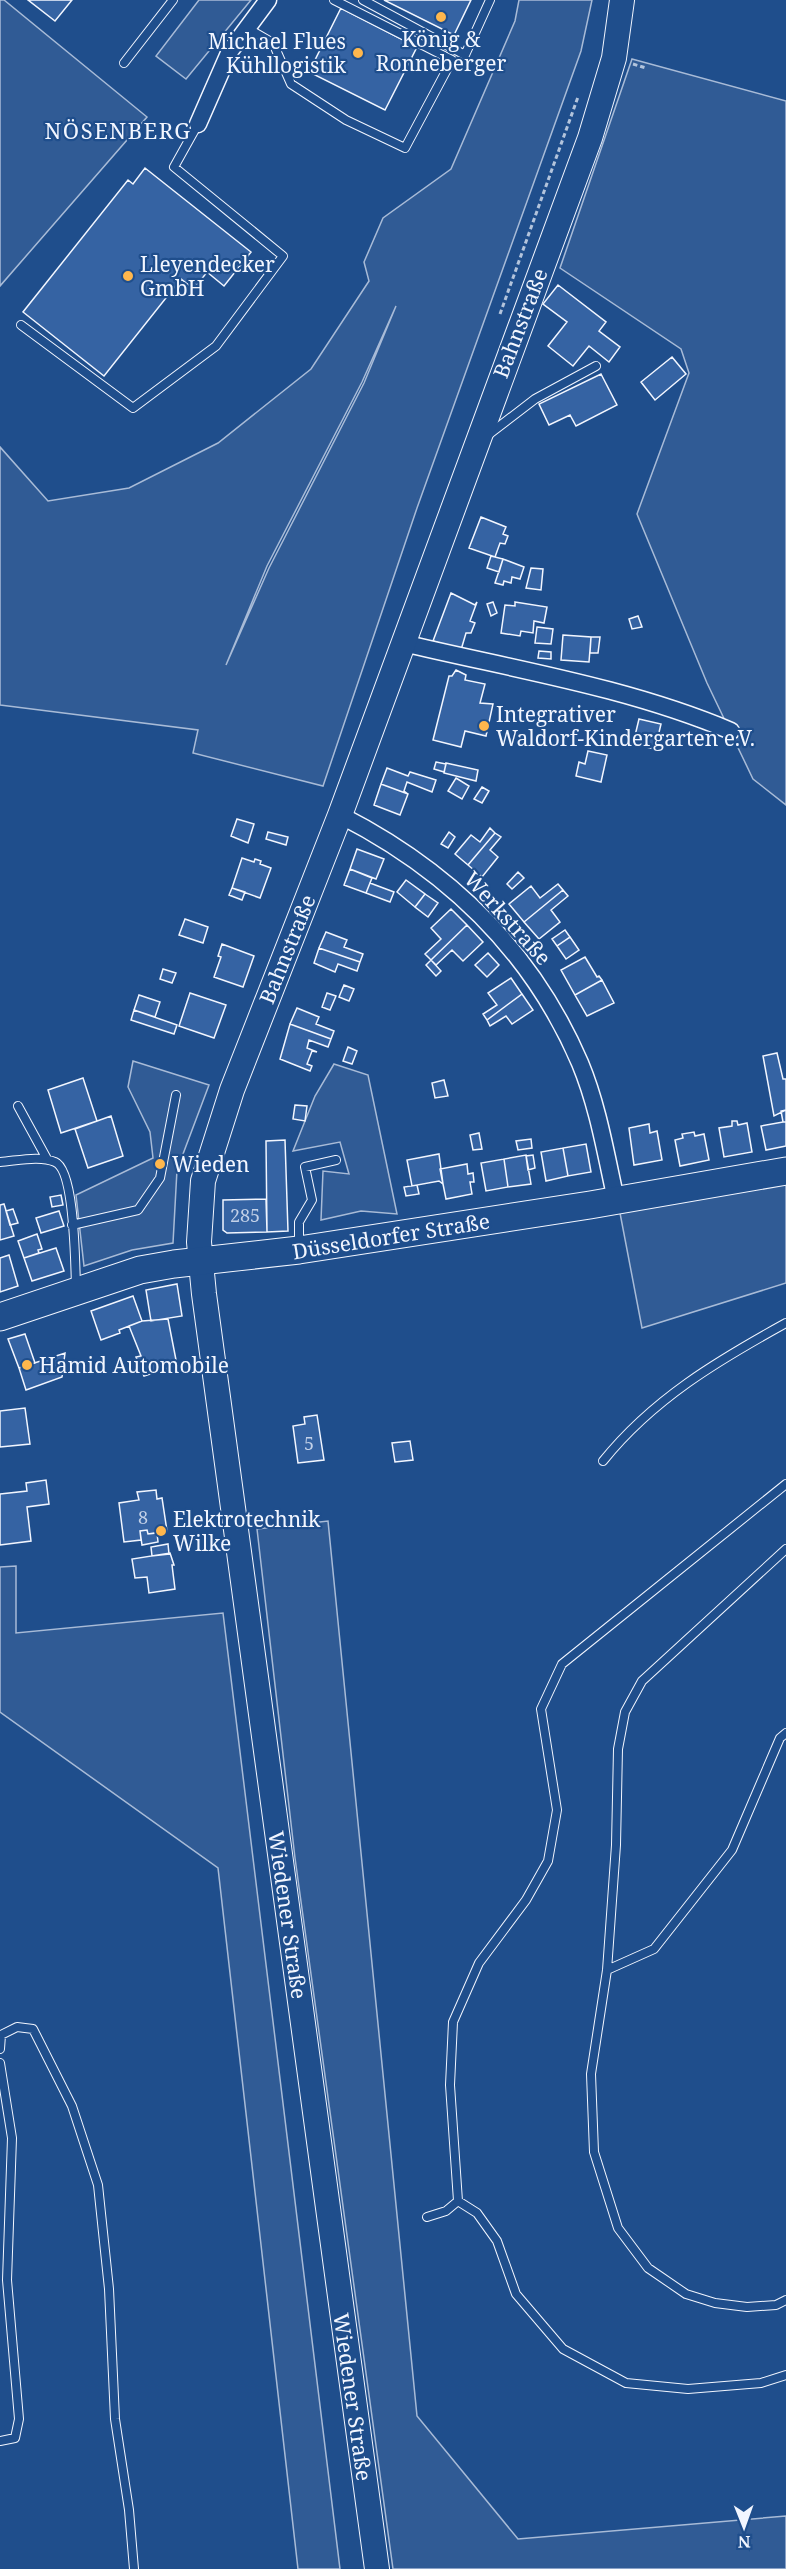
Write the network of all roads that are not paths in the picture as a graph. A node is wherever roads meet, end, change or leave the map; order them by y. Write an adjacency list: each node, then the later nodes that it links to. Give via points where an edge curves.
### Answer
1 (173, 0): 8 (lane)
2 (268, 0): 7 (street)
3 (334, 0): 7 (lane, via 452,60 405,148 346,120 291,84 273,43)
4 (363, 0): 5 (lane, via 465,55)
5 (490, 0)
6 (622, 0): 12 (main road, Bahnstraße, via 614,58 590,138)
7 (247, 27): 9 (street, via 230,51)
8 (124, 63)
9 (198, 124): 10 (lane, via 174,167 283,256 216,346 133,408)
10 (21, 325)
11 (596, 366): 12 (lane, via 535,399)
12 (474, 446): 13 (main road, Bahnstraße)
13 (403, 643): 14 (street, via 644,700); 15 (main road, Bahnstraße)
14 (731, 731)
15 (340, 815): 22 (street, Werkstraße, via 379,835 440,876 488,922 527,969 562,1024 581,1065); 25 (main road, Bahnstraße, via 232,1090 210,1158 203,1181)
16 (176, 1095): 23 (lane, via 160,1178 138,1210)
17 (18, 1106): 18 (lane)
18 (47, 1159): 20 (lane); 23 (lane, via 58,1162 64,1171)
19 (336, 1160): 24 (lane, via 305,1167 312,1200 299,1222)
20 (0, 1162)
21 (786, 1171): 22 (main road, Düsseldorfer Straße)
22 (616, 1200): 24 (main road, Düsseldorfer Straße)
23 (72, 1225): 26 (lane)
24 (299, 1250): 25 (main road, Düsseldorfer Straße)
25 (200, 1261): 26 (main road, Düsseldorfer Straße, via 140,1270); 42 (main road, Wiedener Straße)
26 (77, 1290): 27 (main road, Düsseldorfer Straße)
27 (0, 1317)
28 (786, 1323): 29 (lane, via 708,1367 654,1407 627,1431)
29 (603, 1461)
30 (786, 1484): 36 (lane, via 562,1664 541,1709 556,1810 548,1861 526,1900 479,1963 453,2022 450,2085)
31 (786, 1549): 33 (lane, via 642,1681 625,1712 618,1749)
32 (786, 1733): 33 (lane, via 780,1738 732,1850 654,1948)
33 (607, 1970): 38 (lane, via 591,2074 594,2152 618,2228 648,2268 686,2294 747,2307 776,2305)
34 (0, 2049): 41 (lane, via 1,2035 16,2027 33,2029 72,2106 98,2185 109,2289 115,2419)
35 (0, 2064): 40 (lane, via 12,2138 8,2280 19,2420 15,2438)
36 (458, 2201): 37 (lane, via 446,2211); 39 (lane, via 477,2213 498,2241 516,2294 563,2349 626,2383 687,2389 761,2383)
37 (427, 2217)
38 (786, 2300)
39 (786, 2375)
40 (0, 2441)
41 (134, 2569)
42 (377, 2569)

